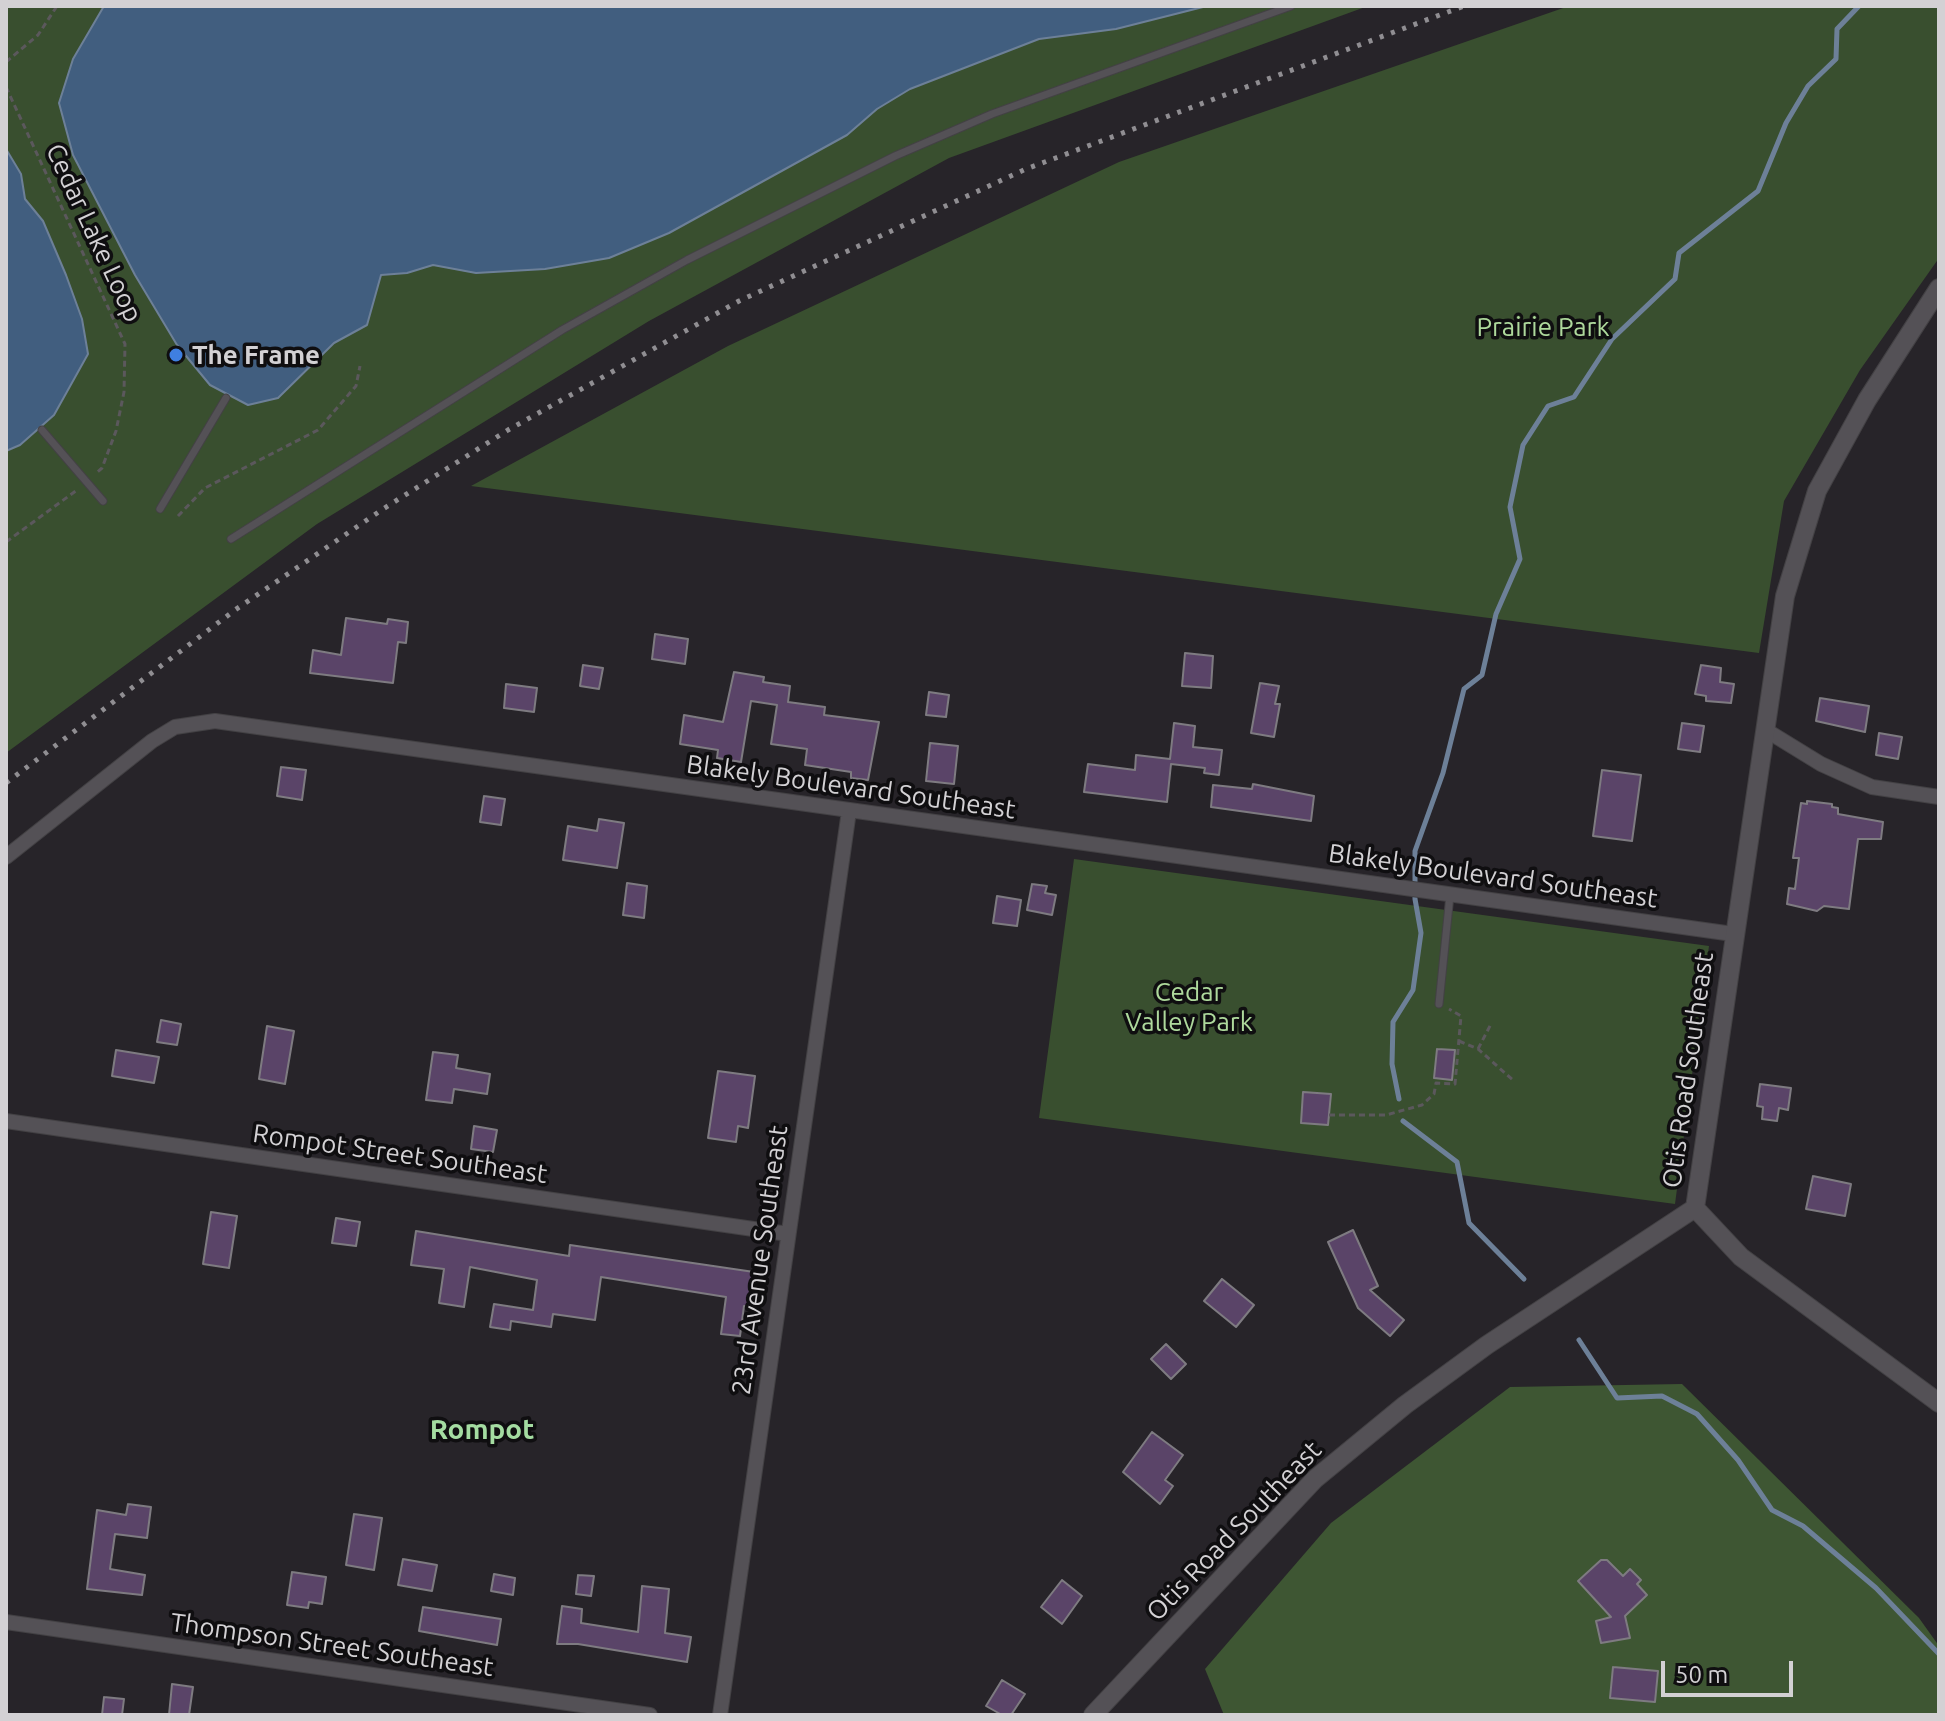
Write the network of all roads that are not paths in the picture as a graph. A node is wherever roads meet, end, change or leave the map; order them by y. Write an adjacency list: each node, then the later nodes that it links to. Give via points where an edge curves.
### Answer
1 (1291, 6): 7 (lane, via 992,114 687,260 562,330)
2 (1939, 288): 8 (street, Otis Road Southeast, via 1867,400 1817,491 1785,596)
3 (226, 398): 6 (lane)
4 (42, 430): 5 (lane)
5 (103, 501)
6 (160, 509)
7 (231, 539)
8 (1764, 729): 9 (street, via 1872,787); 13 (street, Otis Road Southeast)
9 (1939, 797)
10 (849, 811): 11 (street, Blakely Boulevard Southeast, via 215,721 175,727 152,741); 12 (street, Blakely Boulevard Southeast); 17 (street, 23rd Avenue Southeast)
11 (6, 857)
12 (1446, 894): 13 (street, Blakely Boulevard Southeast); 14 (lane)
13 (1733, 934): 16 (street, Otis Road Southeast)
14 (1439, 1004)
15 (6, 1121): 17 (street, Rompot Street Southeast)
16 (1695, 1208): 18 (street, via 1741,1257); 22 (street, Otis Road Southeast, via 1487,1345 1315,1479)
17 (788, 1234): 21 (street, 23rd Avenue Southeast)
18 (1939, 1403)
19 (6, 1622): 20 (street, Thompson Street Southeast)
20 (650, 1715)
21 (720, 1715)
22 (1093, 1715)

